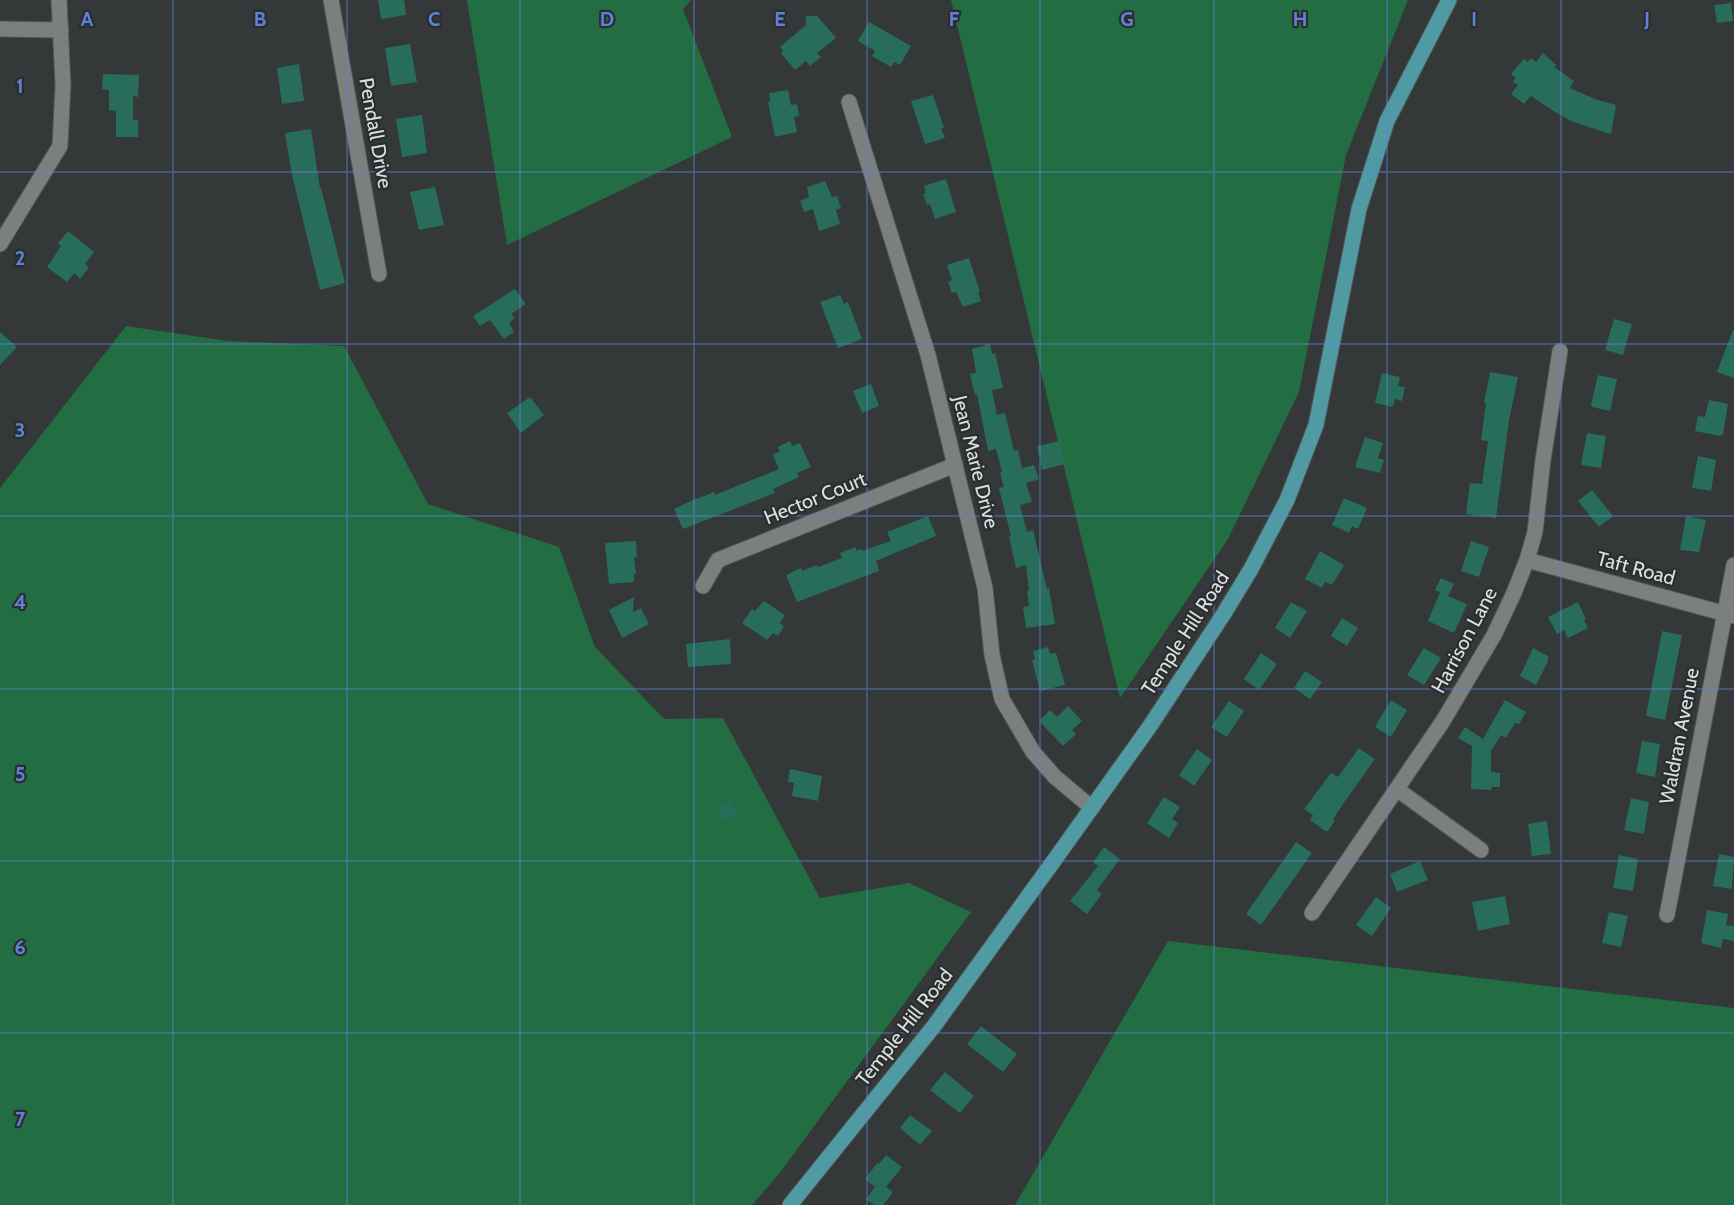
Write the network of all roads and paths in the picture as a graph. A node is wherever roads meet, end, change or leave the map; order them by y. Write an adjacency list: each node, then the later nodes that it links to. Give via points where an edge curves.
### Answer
1 (59, 0): 5 (street)
2 (331, 0): 8 (street, Pendall Drive)
3 (1449, 0): 16 (main road, Temple Hill Road, via 1387,121 1376,152 1359,210 1316,425 1287,500 1223,615)
4 (0, 29): 5 (street)
5 (61, 30): 7 (street, via 60,146)
6 (849, 102): 10 (street, Jean Marie Drive, via 928,355)
7 (0, 244)
8 (379, 274)
9 (1560, 351): 11 (street, Harrison Lane, via 1537,517)
10 (955, 465): 13 (street, Hector Court, via 718,560); 16 (street, Jean Marie Drive, via 985,588 992,655 1002,699 1033,752)
11 (1527, 560): 14 (street, Taft Road); 15 (street, Harrison Lane, via 1499,625)
12 (1734, 564): 14 (street, Waldran Avenue)
13 (703, 586)
14 (1729, 615): 19 (street, Waldran Avenue)
15 (1398, 790): 17 (street); 18 (street, Harrison Lane)
16 (1092, 808): 20 (main road, Temple Hill Road, via 934,1026)
17 (1481, 850)
18 (1312, 913)
19 (1667, 915)
20 (790, 1205)

